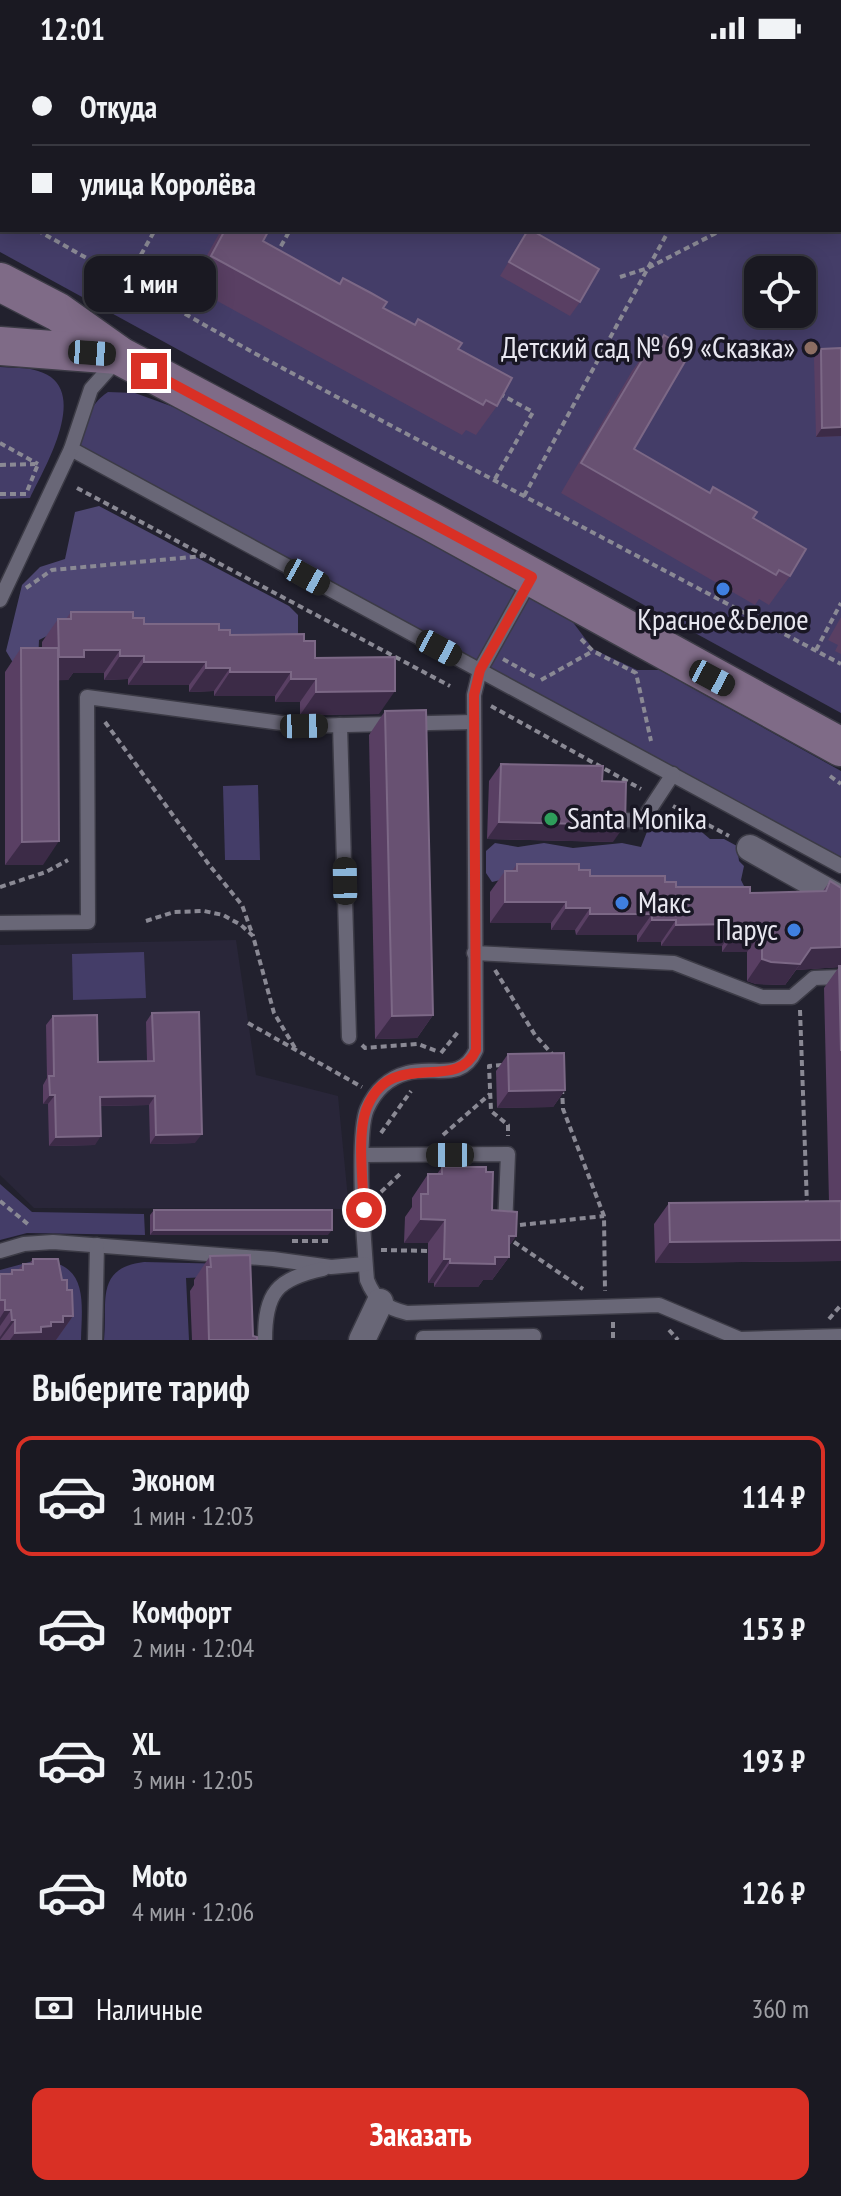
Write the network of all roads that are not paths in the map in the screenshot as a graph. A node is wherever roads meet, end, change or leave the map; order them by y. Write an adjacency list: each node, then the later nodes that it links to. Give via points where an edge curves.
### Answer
1 (0, 282): 3 (street, via 58,312)
2 (0, 346): 3 (street)
3 (120, 356): 4 (lane, via 91,389); 5 (street)
4 (71, 449): 6 (lane); 7 (lane)
5 (532, 577): 7 (lane); 10 (street)
6 (0, 600)
7 (480, 670): 8 (lane); 11 (lane)
8 (473, 722): 9 (lane); 17 (lane)
9 (340, 725): 16 (lane, via 304,726 87,697 88,922); 19 (lane)
10 (841, 747)
11 (673, 774): 12 (lane, via 647,822); 14 (lane)
12 (625, 820)
13 (750, 848): 15 (street)
14 (841, 866)
15 (841, 899)
16 (0, 923)
17 (479, 953): 18 (lane, via 674,963 762,997 792,997 814,978); 20 (lane, via 476,1050 470,1063 455,1071 407,1073 385,1083 365,1112)
18 (841, 977)
19 (353, 1039)
20 (363, 1155): 21 (lane, via 508,1154); 24 (lane)
21 (505, 1227)
22 (97, 1245): 23 (lane, via 53,1242); 25 (lane); 30 (lane)
23 (0, 1251)
24 (367, 1257): 25 (lane); 26 (lane, via 367,1280)
25 (331, 1267): 31 (lane, via 287,1279 272,1295)
26 (380, 1302): 28 (lane, via 407,1313 659,1305 740,1339); 32 (street)
27 (534, 1336): 29 (lane)
28 (841, 1336)
29 (423, 1338)
30 (95, 1340)
31 (265, 1340)
32 (362, 1340)

